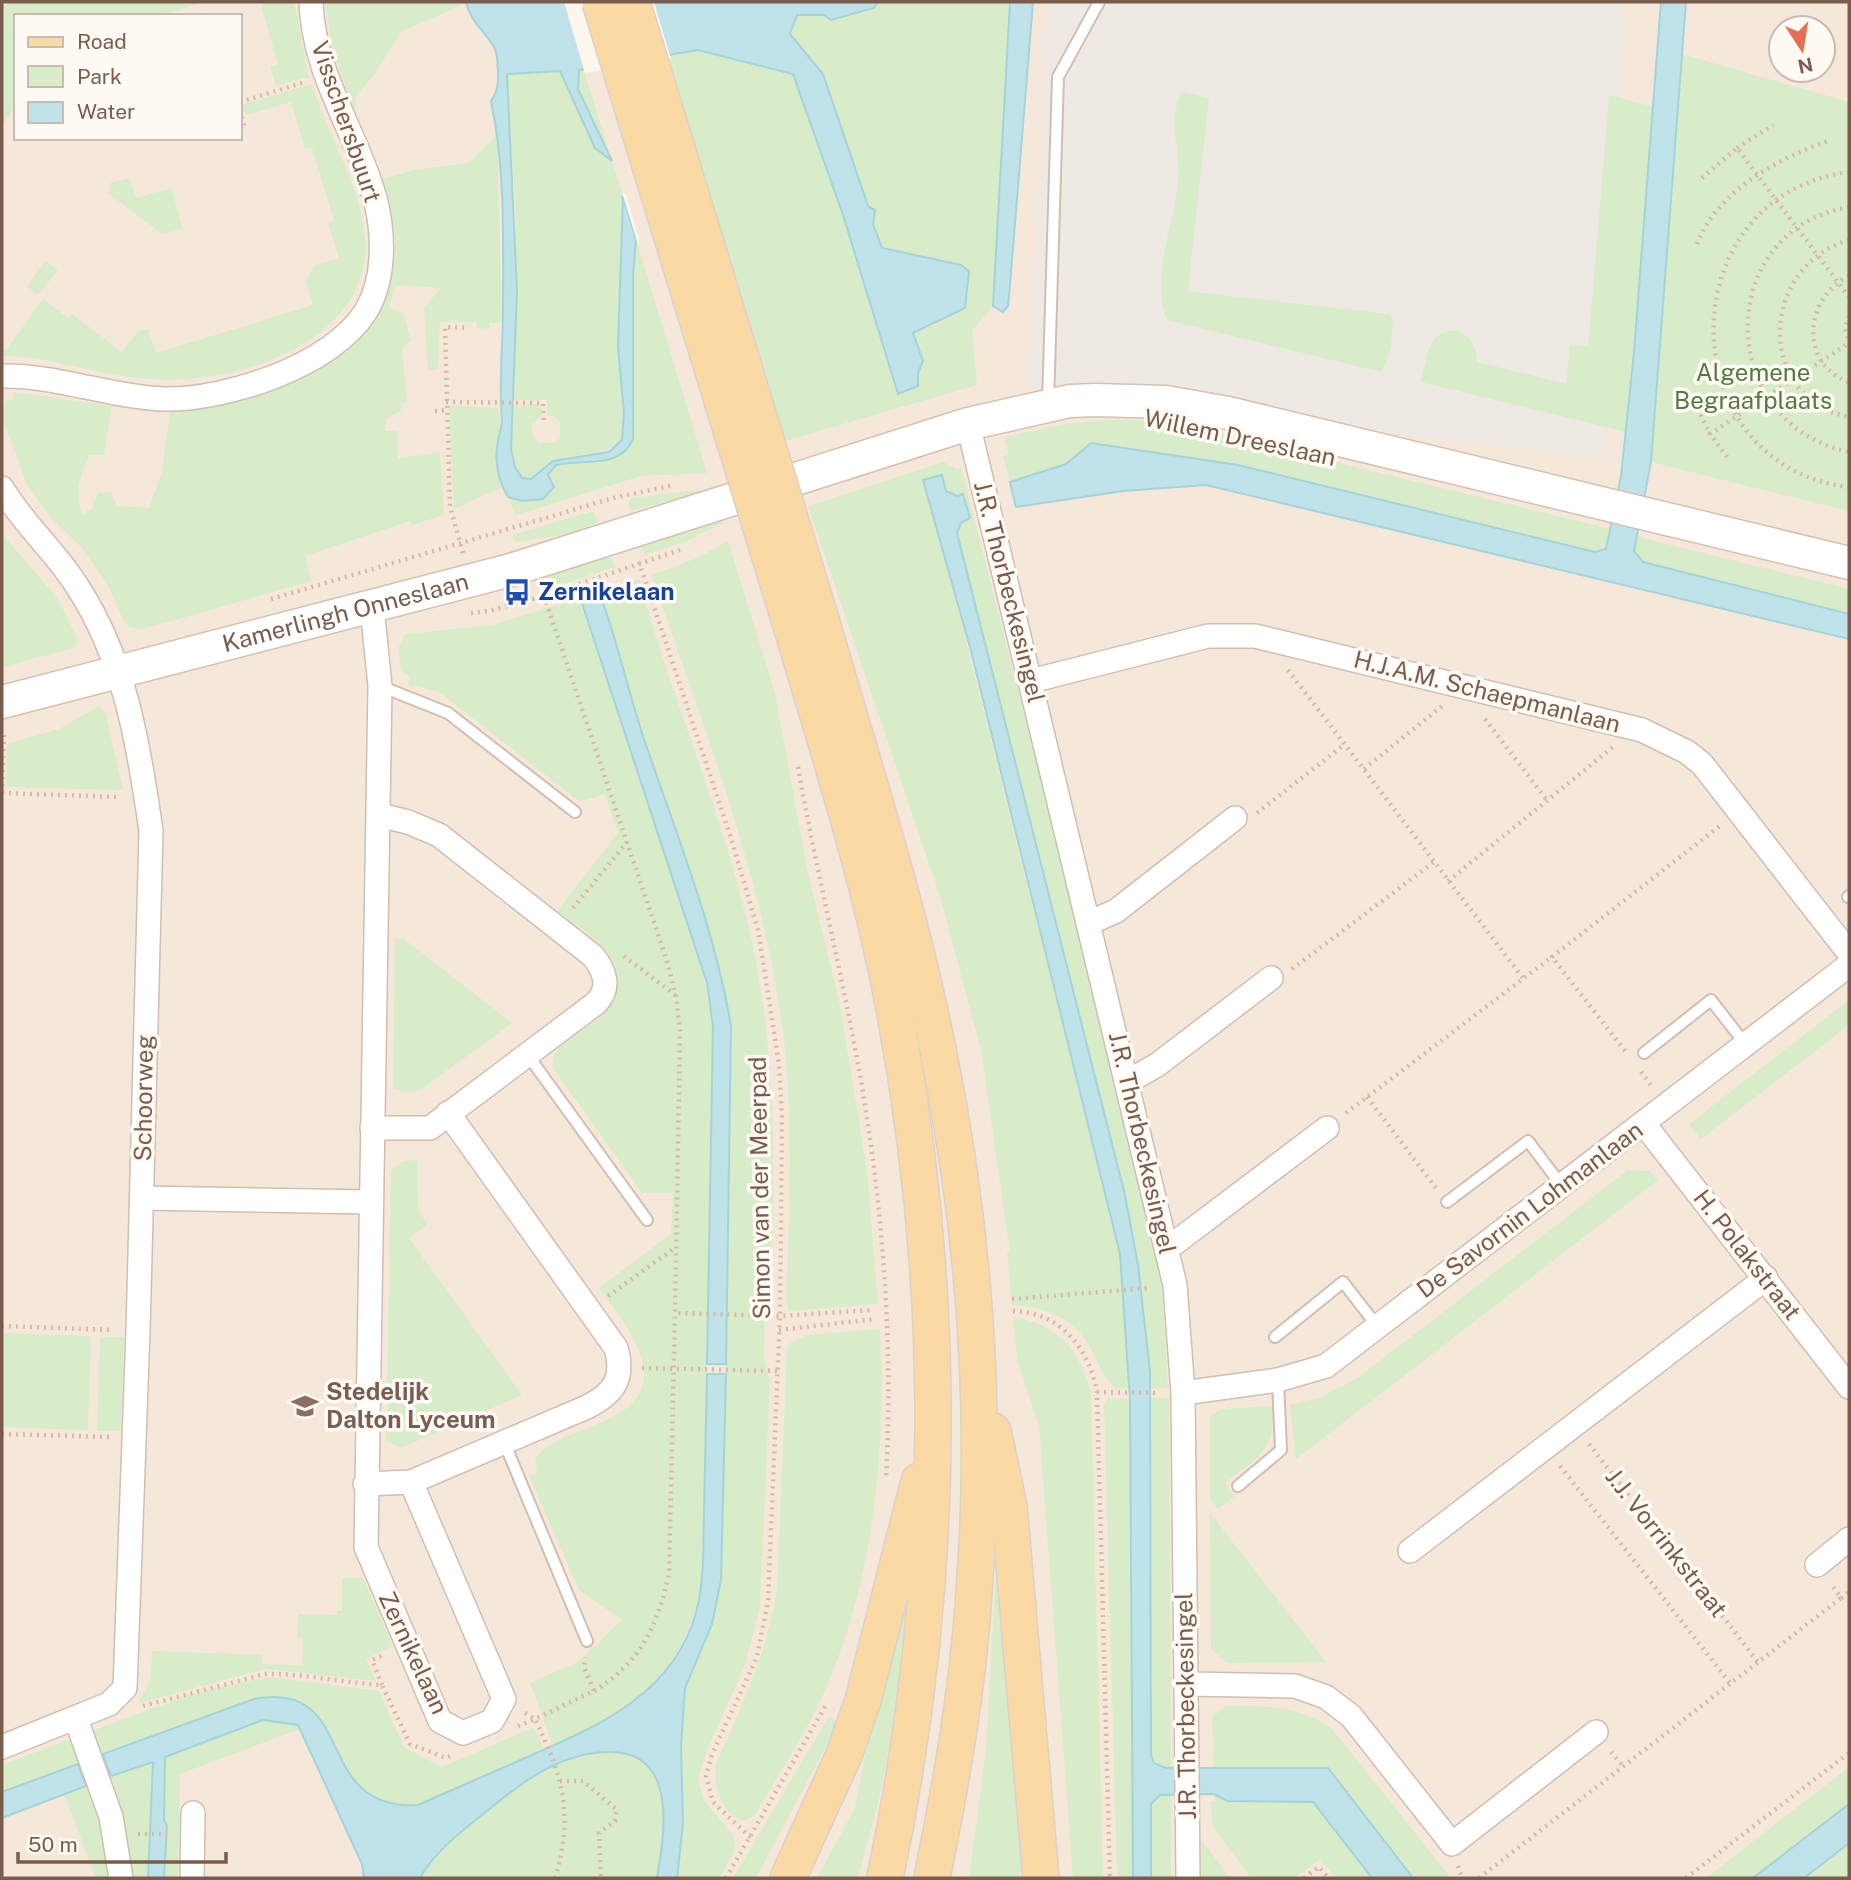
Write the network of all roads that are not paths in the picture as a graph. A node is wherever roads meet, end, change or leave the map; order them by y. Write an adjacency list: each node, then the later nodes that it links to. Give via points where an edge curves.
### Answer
1 (311, 2): 5 (street, Visschersbuurt, via 326,76 369,180 380,224 382,253 376,289 355,325 325,350 294,367 236,389 194,397 161,398)
2 (600, 2): 11 (main road, bridge)
3 (632, 2): 11 (main road, bridge)
4 (1099, 2): 6 (lane, via 1058,77)
5 (2, 376)
6 (1048, 406): 7 (street, Kamerlingh Onneslaan); 9 (street, Kamerlingh Onneslaan, via 1096,400 1166,402 1228,413)
7 (968, 424): 10 (street, Kamerlingh Onneslaan, via 511,570); 13 (street, J.R. Thorbeckesingel)
8 (2, 488): 12 (street, Schoorweg, via 78,587)
9 (1849, 564)
10 (372, 607): 12 (street, Kamerlingh Onneslaan); 14 (street, Zernikelaan)
11 (807, 628): 40 (main road, via 891,855 939,1051 968,1247); 44 (main road, via 890,988 920,1168)
12 (118, 670): 15 (street, Kamerlingh Onneslaan); 32 (street, Schoorweg, via 140,756 151,831)
13 (1031, 681): 19 (street, J.R. Thorbeckesingel); 20 (street, H.J.A.M. Schaepmanlaan, via 1208,636 1265,639 1637,729 1668,741 1702,764)
14 (380, 686): 16 (lane, via 449,713); 17 (street, Zernikelaan)
15 (3, 716)
16 (575, 812)
17 (379, 815): 25 (street, via 439,835 600,964 605,986 600,998); 29 (street, Zernikelaan)
18 (1235, 818): 19 (street, via 1116,911)
19 (1089, 923): 26 (street, J.R. Thorbeckesingel)
20 (1849, 953)
21 (1849, 965): 23 (street, De Savornin Lohmanlaan)
22 (1271, 978): 26 (street, via 1157,1065)
23 (1746, 1045): 24 (lane, via 1711,1000); 28 (street, De Savornin Lohmanlaan)
24 (1644, 1053)
25 (527, 1054): 27 (street); 35 (lane)
26 (1127, 1082): 36 (street, J.R. Thorbeckesingel)
27 (448, 1113): 29 (street, via 429,1128); 45 (street, via 616,1348 619,1368 615,1389 608,1396)
28 (1644, 1124): 31 (street, De Savornin Lohmanlaan); 37 (street, H. Polakstraat)
29 (372, 1128): 33 (street, Zernikelaan)
30 (1327, 1128): 36 (street)
31 (1562, 1186): 34 (lane, via 1528,1141); 38 (street, De Savornin Lohmanlaan)
32 (142, 1198): 33 (street); 54 (street, Schoorweg, via 125,1688 108,1704)
33 (370, 1202): 47 (street, Zernikelaan)
34 (1447, 1202)
35 (647, 1220)
36 (1167, 1249): 43 (street, J.R. Thorbeckesingel, via 1175,1286)
37 (1766, 1278): 42 (street, H. Polakstraat); 50 (street)
38 (1377, 1326): 39 (lane, via 1343,1282); 41 (street, De Savornin Lohmanlaan, via 1326,1366)
39 (1275, 1337)
40 (977, 1352): 62 (main road, via 975,1592 963,1698); 63 (main road, via 1009,1506)
41 (1278, 1380): 43 (street, De Savornin Lohmanlaan); 48 (lane, via 1281,1450)
42 (1849, 1387)
43 (1183, 1393): 53 (street, J.R. Thorbeckesingel)
44 (934, 1419): 60 (main road, via 864,1697 844,1755); 61 (main road, via 931,1544 918,1692)
45 (504, 1442): 46 (street); 52 (lane)
46 (411, 1482): 47 (street); 47 (street, Zernikelaan, via 504,1699 492,1721 463,1733 440,1721 366,1547)
47 (365, 1484)
48 (1238, 1486)
49 (1849, 1539): 51 (street)
50 (1410, 1550)
51 (1817, 1565)
52 (587, 1641)
53 (1186, 1684): 55 (street, via 1295,1686 1326,1697 1351,1716 1452,1844); 64 (street, J.R. Thorbeckesingel)
54 (76, 1719): 56 (street); 58 (street, via 113,1825)
55 (1596, 1732)
56 (2, 1747)
57 (193, 1814): 59 (street)
58 (121, 1878)
59 (192, 1878)
60 (788, 1878)
61 (885, 1878)
62 (932, 1878)
63 (1041, 1878)
64 (1188, 1878)

